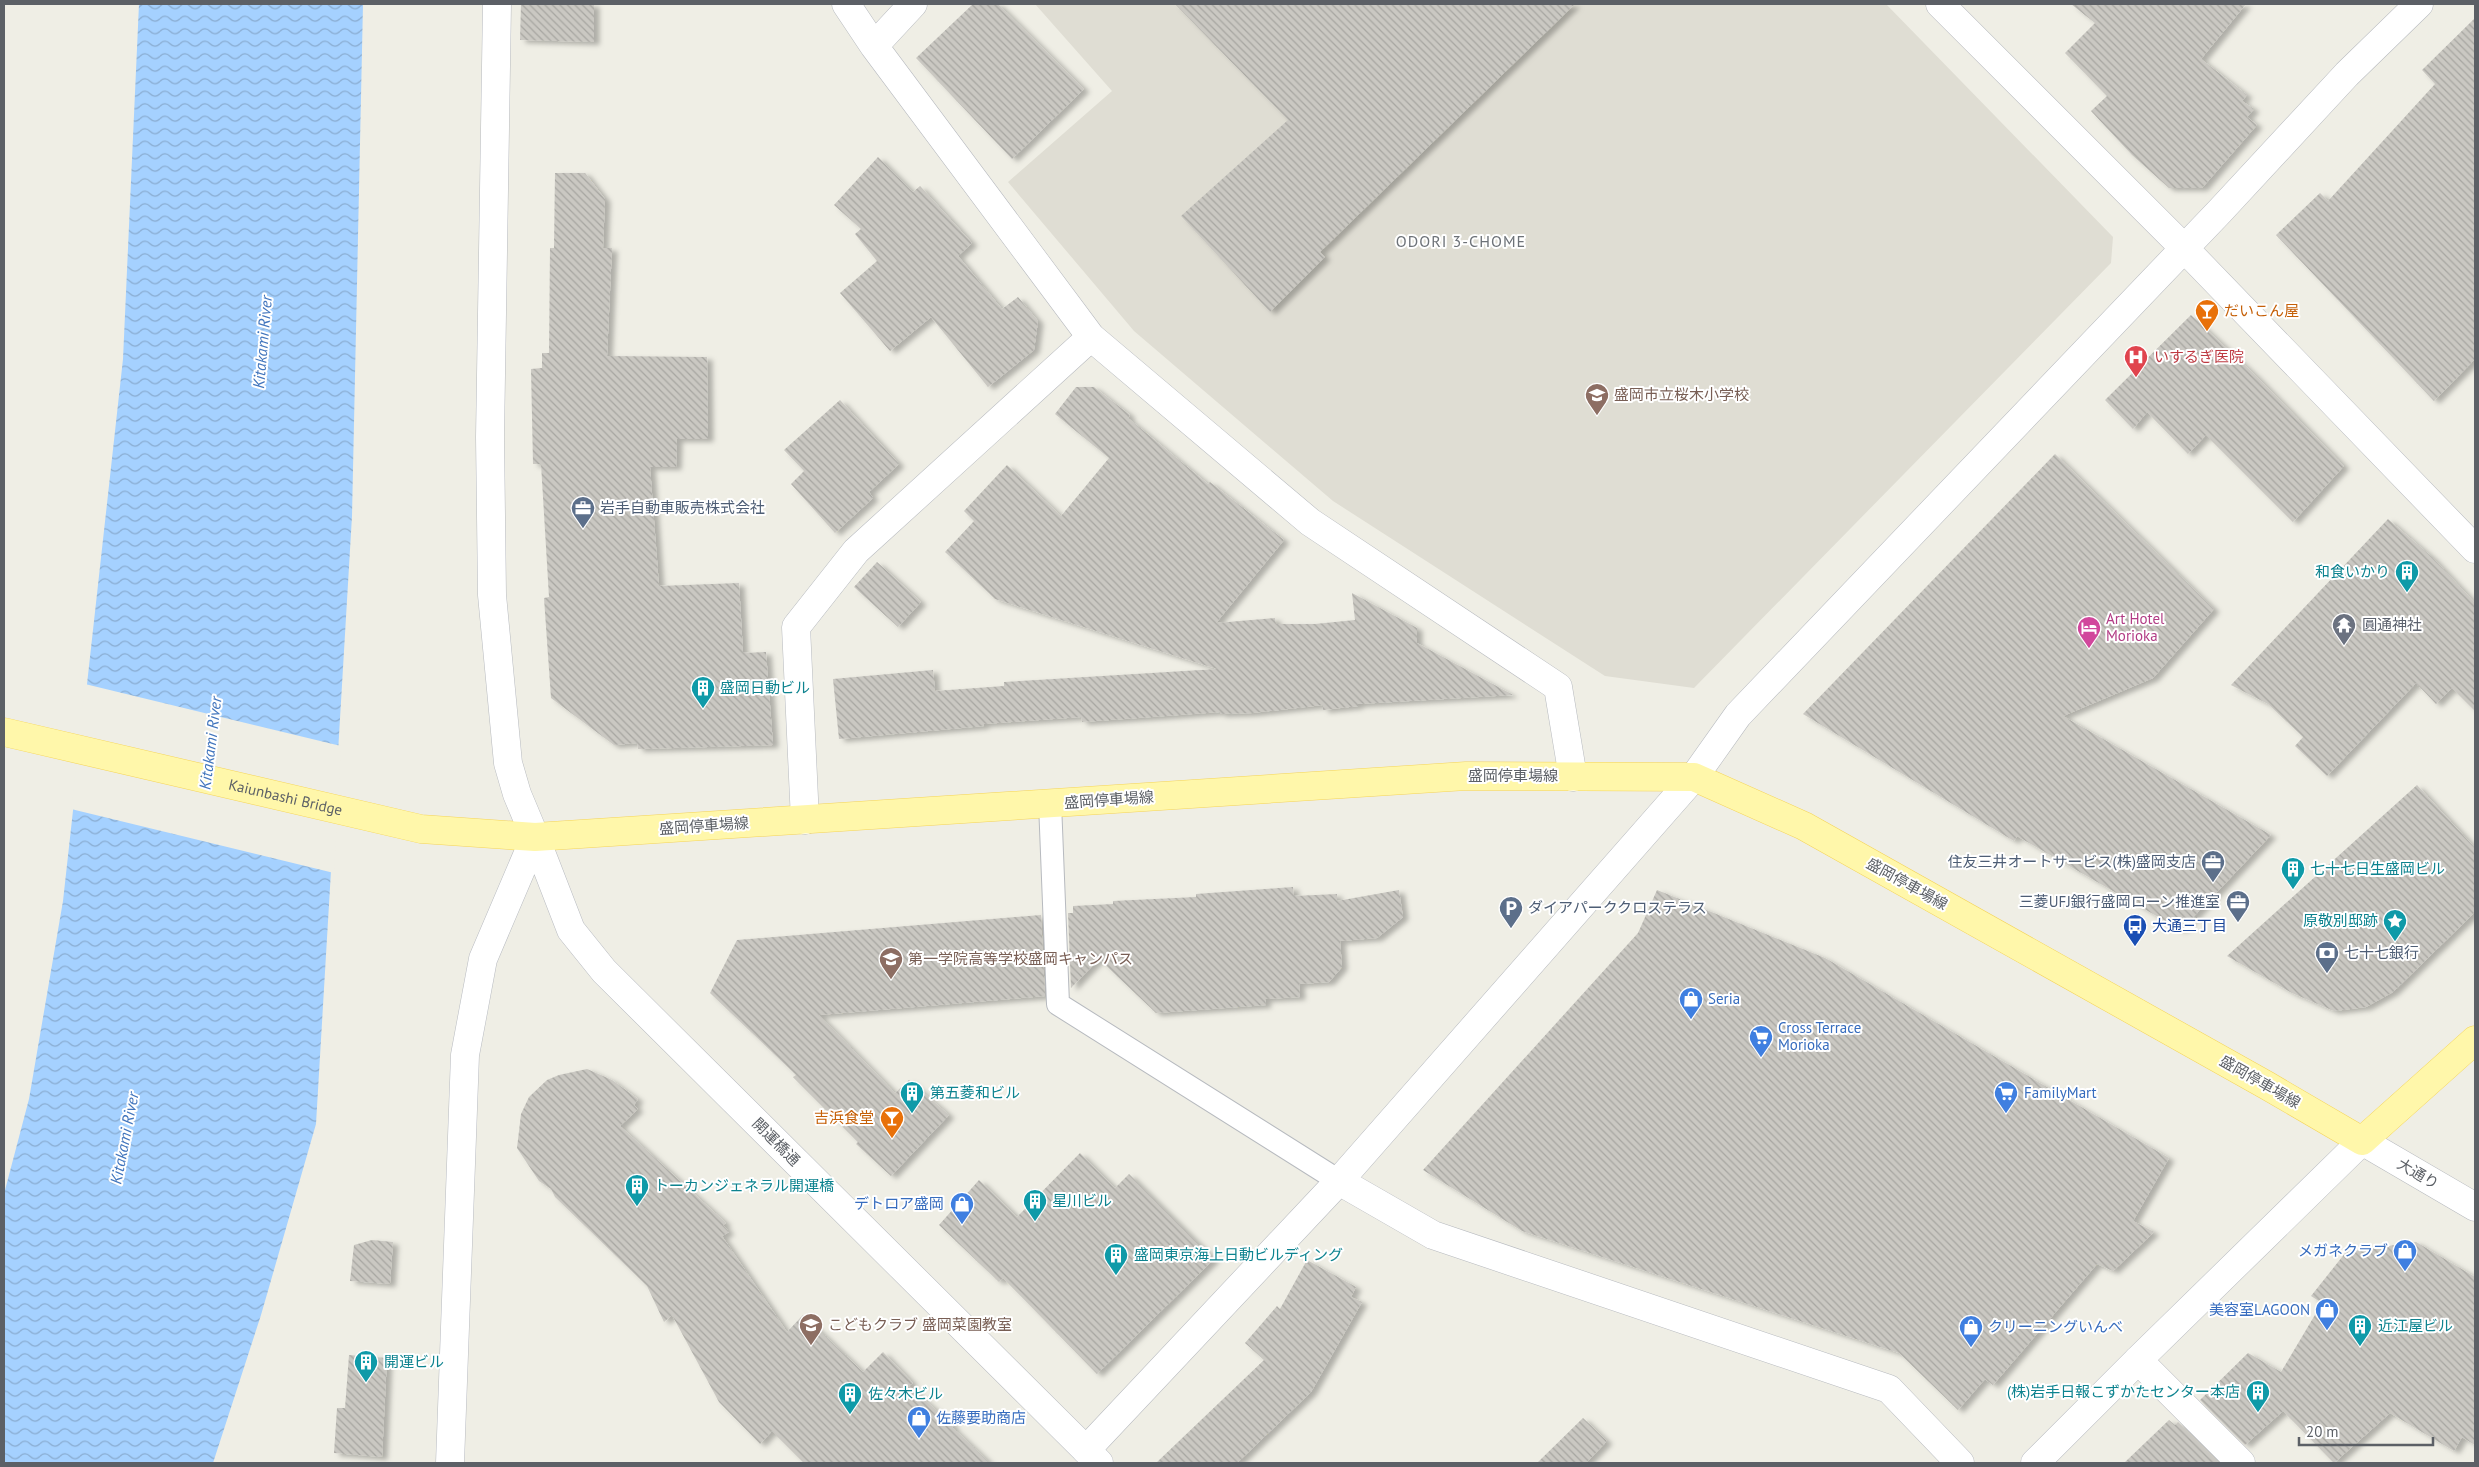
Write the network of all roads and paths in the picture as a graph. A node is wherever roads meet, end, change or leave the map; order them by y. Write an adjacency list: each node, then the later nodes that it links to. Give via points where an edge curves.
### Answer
1 (497, 4): 16 (street, 開運橋通, via 490,437 492,595 508,762)
2 (846, 4): 6 (street)
3 (914, 4): 6 (street)
4 (1940, 4): 7 (street)
5 (2419, 4): 7 (street, via 2347,74)
6 (874, 46): 8 (street)
7 (2184, 248): 9 (street); 12 (street, via 1738,714)
8 (1091, 337): 11 (street, via 1310,522 1558,687); 14 (street, via 856,551 796,627)
9 (2471, 536)
10 (4, 732): 15 (main road, Kaiunbashi Bridge)
11 (1573, 776): 12 (main road, 盛岡停車場線); 13 (main road, 盛岡停車場線, via 1466,776)
12 (1694, 777): 18 (main road, 盛岡停車場線, via 1804,826); 19 (street)
13 (1050, 804): 14 (main road, 盛岡停車場線); 19 (lane, via 1058,1004)
14 (806, 820): 16 (main road, 盛岡停車場線)
15 (421, 829): 16 (main road, 盛岡停車場線)
16 (535, 837): 22 (street, 開運橋通, via 571,930 604,971); 23 (street, via 483,958 466,1055)
17 (2475, 1040): 18 (main road)
18 (2362, 1141): 20 (street, 大通り); 21 (street)
19 (1339, 1181): 22 (street); 24 (street, via 1433,1235 1889,1389)
20 (2475, 1207)
21 (2138, 1360): 25 (street); 26 (street)
22 (1093, 1456)
23 (450, 1463)
24 (1960, 1463)
25 (2035, 1463)
26 (2241, 1463)

